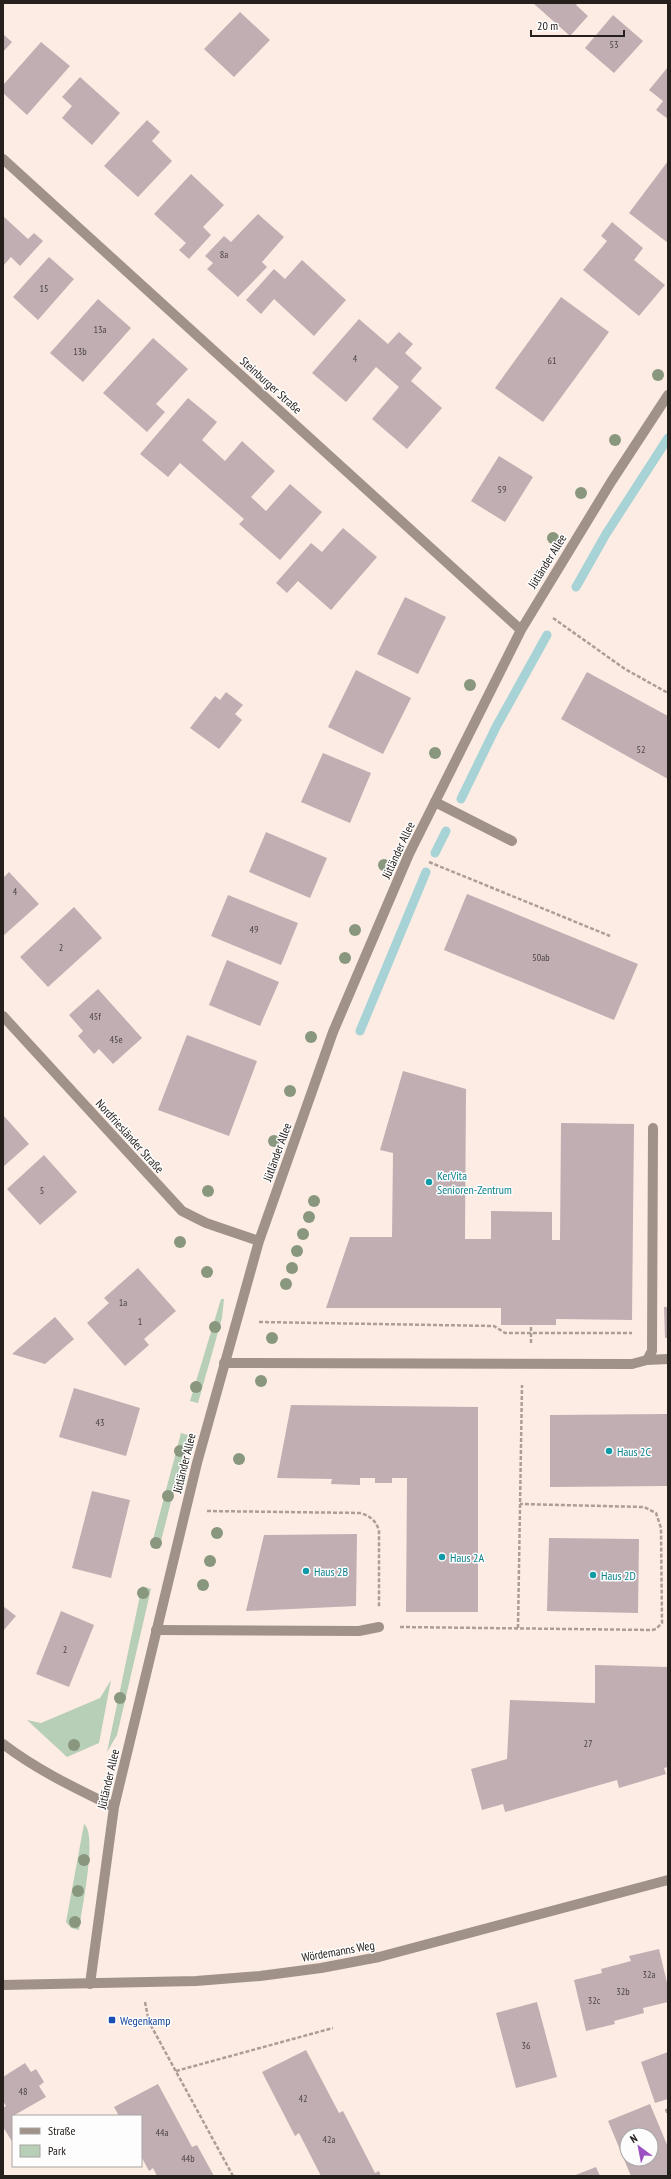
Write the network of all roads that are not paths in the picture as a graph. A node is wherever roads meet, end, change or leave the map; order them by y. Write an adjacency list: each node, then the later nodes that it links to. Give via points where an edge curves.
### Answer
1 (3, 159): 3 (street, Steinburger Straße)
2 (668, 395): 3 (street, Jütländer Allee, via 611,482)
3 (521, 630): 4 (street, Jütländer Allee)
4 (435, 802): 5 (street); 8 (street, Jütländer Allee, via 409,854 333,1032)
5 (512, 841)
6 (3, 1016): 8 (street, Nordfriesländer Straße, via 182,1211 206,1223)
7 (653, 1128): 10 (street, via 652,1351)
8 (259, 1241): 11 (street, Jütländer Allee)
9 (668, 1359): 10 (street)
10 (646, 1360): 11 (street, via 632,1364 527,1365)
11 (224, 1363): 13 (street, Jütländer Allee)
12 (379, 1627): 13 (street, via 359,1631)
13 (156, 1630): 15 (street, Jütländer Allee)
14 (3, 1744): 15 (street, via 24,1760 64,1783)
15 (114, 1807): 17 (street, Jütländer Allee)
16 (668, 1880): 17 (street, Wördemanns Weg, via 379,1957 260,1976)
17 (90, 1984): 18 (street, Wördemanns Weg)
18 (3, 1985)

